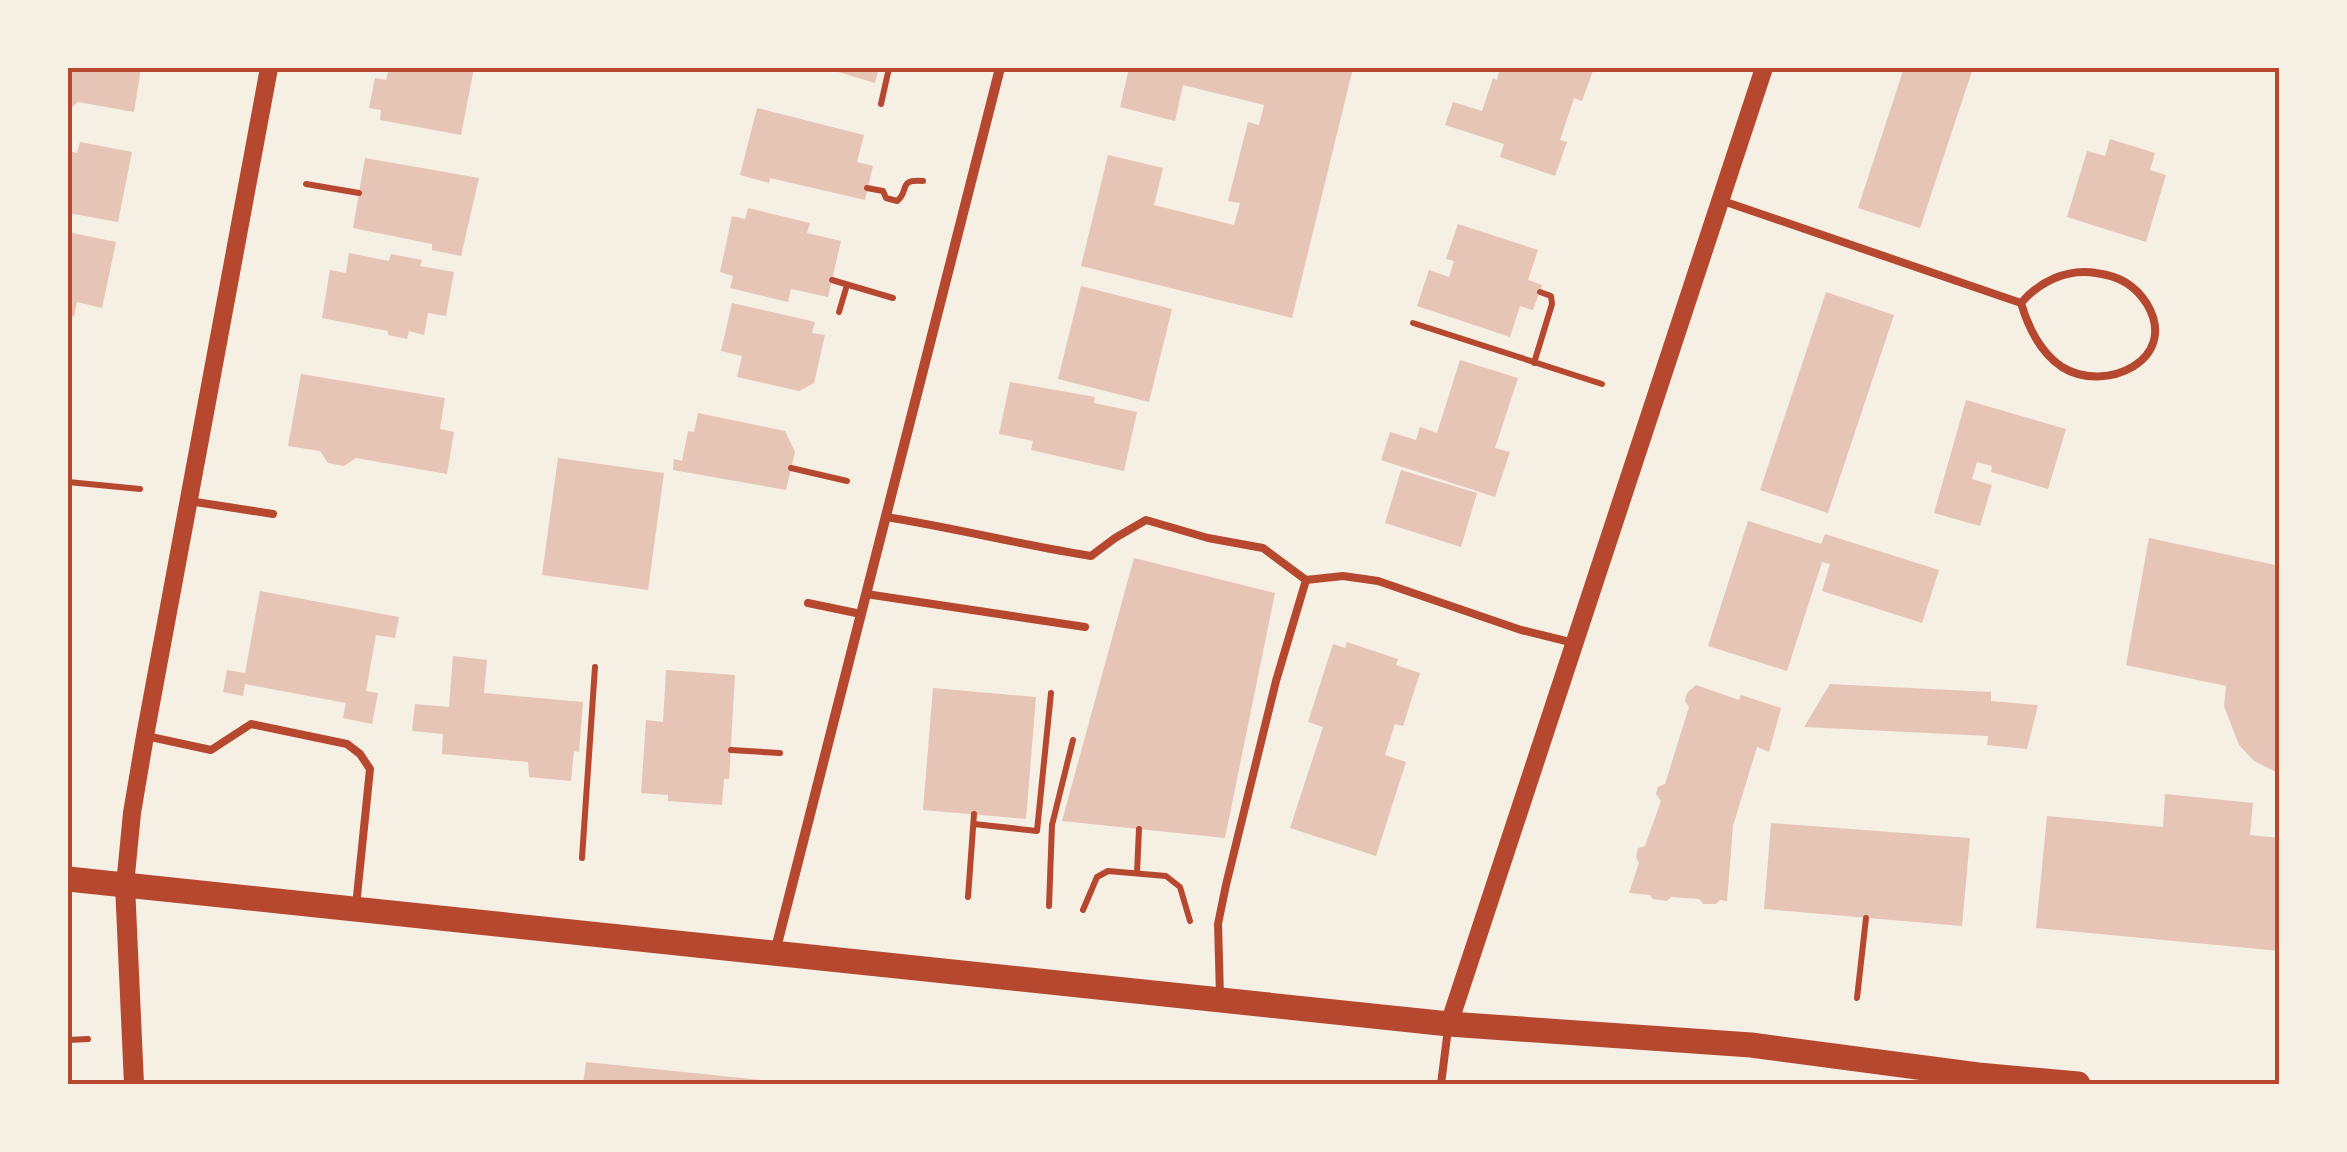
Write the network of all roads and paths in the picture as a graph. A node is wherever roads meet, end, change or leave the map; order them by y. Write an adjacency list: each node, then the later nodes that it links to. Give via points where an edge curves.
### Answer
1 (268, 68): 24 (street)
2 (889, 68): 5 (path)
3 (1000, 68): 26 (street)
4 (1764, 68): 10 (street)
5 (881, 104)
6 (923, 181): 8 (path, via 911,180 897,201)
7 (306, 184): 9 (path)
8 (867, 188)
9 (359, 193)
10 (1720, 200): 15 (lane); 32 (street)
11 (832, 280): 12 (path)
12 (847, 284): 14 (path); 16 (path)
13 (1540, 292): 18 (path, via 1552,304)
14 (894, 298)
15 (2020, 303): 15 (lane, via 2029,330 2064,368 2118,374 2153,348 2152,312 2138,289 2116,277 2071,274 2035,287)
16 (838, 312)
17 (1413, 323): 18 (path)
18 (1534, 363): 19 (path)
19 (1602, 384)
20 (791, 468): 21 (path)
21 (848, 481)
22 (68, 482): 23 (path)
23 (140, 489)
24 (189, 501): 25 (lane); 35 (street)
25 (273, 514)
26 (886, 517): 27 (lane, via 1091,556 1146,520 1262,548); 28 (street)
27 (1306, 580): 32 (lane, via 1378,581); 54 (lane, via 1218,924)
28 (866, 594): 30 (street); 31 (lane)
29 (808, 603): 30 (lane)
30 (861, 614): 52 (street)
31 (1085, 627)
32 (1574, 642): 55 (street)
33 (596, 667): 42 (path)
34 (1050, 694): 40 (path, via 1037,831)
35 (146, 736): 45 (street); 48 (lane, via 211,750 251,724 347,744 360,754 370,770)
36 (1073, 740): 47 (path, via 1052,825)
37 (731, 750): 38 (path)
38 (780, 754)
39 (974, 814): 40 (path)
40 (974, 824): 46 (path)
41 (1138, 830): 43 (path)
42 (582, 858)
43 (1136, 874): 49 (path, via 1108,871 1097,877); 51 (path, via 1174,880)
44 (68, 879): 45 (main road)
45 (126, 885): 48 (main road); 58 (main road)
46 (968, 897)
47 (1048, 906)
48 (356, 910): 52 (main road)
49 (1084, 910)
50 (1866, 918): 53 (path)
51 (1190, 921)
52 (775, 952): 54 (main road)
53 (1857, 998)
54 (1220, 1000): 55 (main road)
55 (1449, 1024): 59 (lane); 60 (main road, via 1751,1046)
56 (88, 1039): 57 (path)
57 (69, 1043)
58 (134, 1084)
59 (1441, 1084)
60 (2078, 1084)

